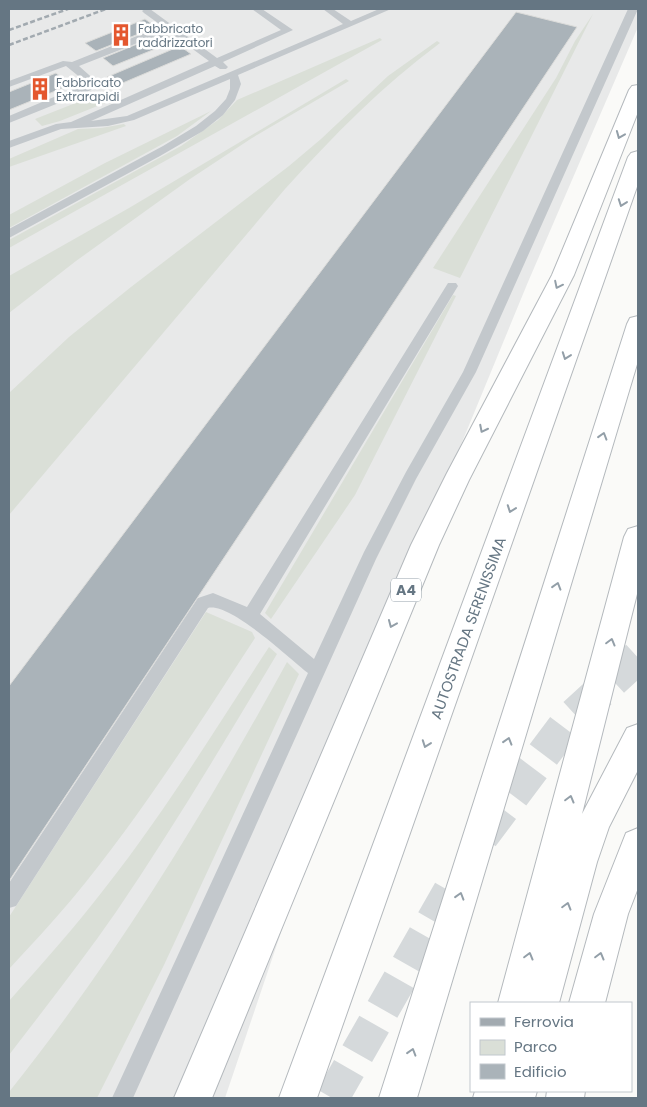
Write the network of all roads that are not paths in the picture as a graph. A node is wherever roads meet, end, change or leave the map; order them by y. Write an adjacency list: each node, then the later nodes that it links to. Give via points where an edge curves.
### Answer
1 (256, 9): 8 (lane, via 288,30)
2 (328, 9): 6 (lane)
3 (386, 9): 6 (lane)
4 (633, 9): 22 (lane, via 469,372 370,557)
5 (147, 11): 7 (lane)
6 (350, 24): 10 (lane)
7 (168, 27): 8 (lane); 9 (lane)
8 (217, 62): 10 (lane); 13 (lane)
9 (72, 65): 11 (lane, via 59,64); 14 (lane, via 92,81 90,87)
10 (233, 74): 13 (lane, via 130,118); 17 (lane, via 235,92 208,121 174,144)
11 (9, 84)
12 (638, 90): 30 (highway, A4, one-way to 30, via 563,275 425,545)
13 (73, 125): 14 (lane)
14 (20, 126): 15 (lane)
15 (9, 145)
16 (638, 157): 31 (highway, AUTOSTRADA SERENISSIMA, one-way to 31)
17 (9, 234)
18 (452, 286): 21 (lane)
19 (638, 324): 32 (highway, one-way to 19)
20 (638, 537): 26 (highway, one-way to 20)
21 (250, 616): 22 (lane); 25 (lane, via 213,600 199,607)
22 (318, 672): 29 (lane)
23 (638, 739): 27 (highway, one-way to 23, via 588,840)
24 (638, 845): 28 (highway, one-way to 24, via 612,914)
25 (9, 899)
26 (516, 1002)
27 (541, 1002)
28 (587, 1002)
29 (122, 1098)
30 (193, 1098)
31 (298, 1098)
32 (398, 1098)

